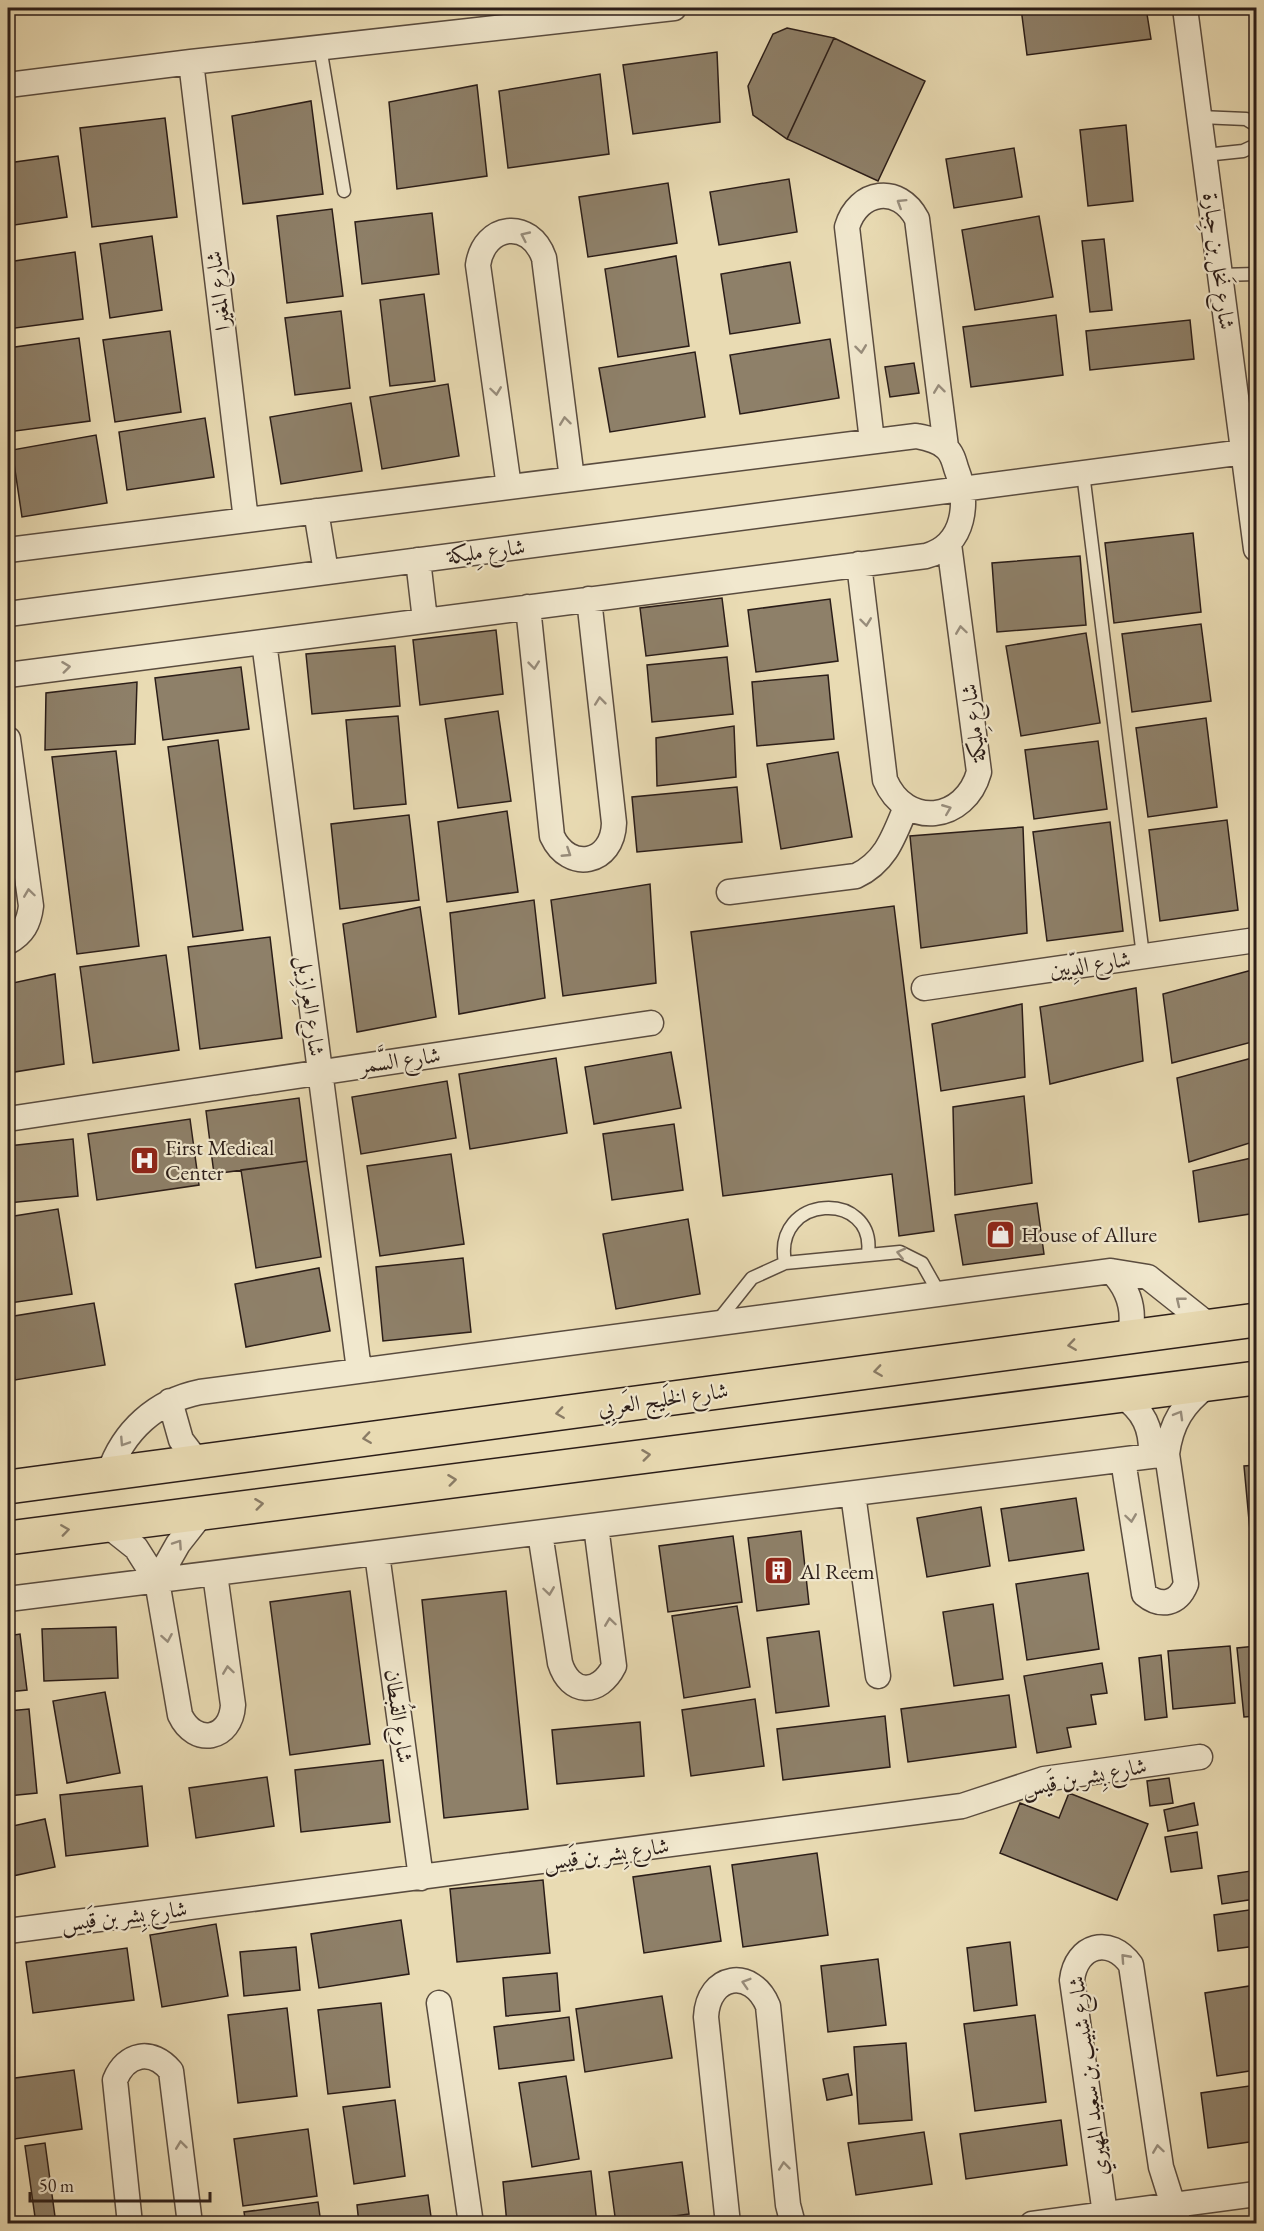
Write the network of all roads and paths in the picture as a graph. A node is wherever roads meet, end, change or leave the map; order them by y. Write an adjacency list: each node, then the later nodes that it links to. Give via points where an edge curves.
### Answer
1 (674, 8): 3 (street)
2 (1185, 8): 6 (street, شارع نَخل بن جِبارة)
3 (320, 47): 4 (street); 10 (lane)
4 (191, 62): 5 (street); 21 (street, شارع المغيرا)
5 (8, 86)
6 (1200, 117): 7 (lane, via 1246,120); 9 (street, شارع نَخل بن جِبارة)
7 (1257, 125)
8 (1257, 145): 9 (lane, via 1243,151)
9 (1205, 155): 12 (street, شارع نَخل بن جِبارة)
10 (344, 191)
11 (1257, 274): 12 (lane)
12 (1220, 275): 15 (street, شارع نَخل بن جِبارة)
13 (872, 441): 14 (street, via 916,436); 14 (street, one-way to 13, via 917,219 906,204 888,196 861,203 847,227); 17 (street)
14 (946, 447): 19 (street)
15 (1244, 452): 16 (street, شارع مِليكة); 23 (street, شارع نَخل بن جِبارة)
16 (1083, 473): 19 (street, شارع مِليكة); 39 (lane)
17 (572, 479): 18 (street); 18 (street, one-way to 18, via 544,258 535,240 509,231 490,238 478,265)
18 (508, 487): 20 (street)
19 (964, 489): 22 (street, via 962,521); 25 (street, شارع مِليكة)
20 (316, 511): 21 (street); 27 (street)
21 (246, 520): 24 (street)
22 (950, 544): 26 (street, via 926,556); 35 (street, شارع مِليكة, one-way to 22, via 928,814 951,809 970,794 979,772)
23 (1257, 549)
24 (8, 550)
25 (418, 560): 27 (street, شارع مِليكة); 31 (street)
26 (859, 564): 28 (street); 35 (street, one-way to 35, via 883,768 889,790)
27 (326, 572): 30 (street, شارع مِليكة)
28 (589, 599): 29 (street); 29 (street, one-way to 28, via 552,836 571,858 590,858 611,842 614,823)
29 (528, 607): 31 (street)
30 (8, 614)
31 (425, 620): 32 (street)
32 (264, 642): 33 (street, one-way to 32); 42 (street, شارع العِرازِيل)
33 (8, 675)
34 (8, 739): 38 (street, one-way to 34, via 25,928 31,906)
35 (906, 807): 36 (street, via 889,847 870,869 856,876)
36 (729, 891)
37 (1257, 940): 39 (street, شارع الدِّيين)
38 (8, 942)
39 (1143, 956): 40 (street, شارع الدِّيين)
40 (924, 988)
41 (651, 1023): 42 (street, شارع السَّمر)
42 (320, 1072): 43 (street, شارع السَّمر); 52 (street, شارع العِرازِيل)
43 (8, 1119)
44 (868, 1253): 45 (lane); 45 (lane, via 867,1234 859,1221 845,1211 821,1208 791,1225 785,1235); 47 (lane, one-way to 44, via 922,1263 908,1254)
45 (784, 1263): 49 (lane, via 752,1278)
46 (1112, 1271): 47 (street); 50 (street, one-way to 46, via 1148,1277); 51 (street, via 1131,1301)
47 (939, 1293): 49 (street)
48 (1257, 1320): 50 (highway, شارع الخَلِيج العَربِي)
49 (717, 1323): 52 (street)
50 (1211, 1327): 51 (highway, شارع الخَلِيج العَربِي)
51 (1130, 1338): 59 (highway, شارع الخَلِيج العَربِي, one-way to 59)
52 (358, 1370): 56 (street, via 200,1392)
53 (1257, 1378): 54 (highway)
54 (1208, 1385): 55 (highway); 57 (street, one-way to 54, via 1178,1414 1191,1397)
55 (1121, 1395): 57 (street, via 1136,1405 1147,1420); 63 (highway, one-way to 55)
56 (170, 1401): 59 (street, via 178,1433); 60 (street, one-way to 60, via 148,1416 120,1446)
57 (1159, 1455): 58 (street); 58 (street, one-way to 57, via 1144,1594 1163,1604 1174,1601 1186,1584)
58 (1123, 1460): 62 (street)
59 (197, 1461): 60 (highway, شارع الخَلِيج العَربِي)
60 (110, 1473): 61 (highway, شارع الخَلِيج العَربِي)
61 (8, 1487)
62 (853, 1494): 65 (street); 72 (street)
63 (204, 1511): 64 (highway); 70 (street, one-way to 63, via 178,1544)
64 (107, 1525): 67 (highway, one-way to 64); 70 (street, via 136,1548)
65 (596, 1526): 66 (street); 66 (street, one-way to 65, via 560,1663 564,1675 585,1688 608,1678 614,1666)
66 (540, 1533): 68 (street)
67 (8, 1538)
68 (377, 1554): 69 (street); 74 (street, شارع القُبطان)
69 (215, 1574): 70 (street); 70 (street, one-way to 69, via 180,1714 194,1733 206,1736 227,1727 233,1716)
70 (158, 1581): 71 (street)
71 (8, 1599)
72 (878, 1676)
73 (1200, 1757): 74 (street, شارع بِشر بن قَيس, via 1044,1779 962,1806)
74 (421, 1878): 75 (street, شارع بِشر بن قَيس)
75 (8, 1931)
76 (439, 2003): 82 (street)
77 (1257, 2194): 79 (street)
78 (1105, 2214): 79 (street); 79 (street, شارع شبيب بن سعيد المهيري, one-way to 78, via 1161,2167 1131,1965 1124,1954 1101,1947 1080,1957 1072,1980); 85 (street)
79 (1177, 2214)
80 (130, 2223): 81 (street, one-way to 80, via 171,2071 163,2061 140,2055 128,2060 115,2080)
81 (190, 2223)
82 (471, 2223)
83 (728, 2223): 84 (street, one-way to 83, via 768,2006 763,1993 739,1980 725,1982 714,1990 706,2010)
84 (793, 2223)
85 (1032, 2223)

